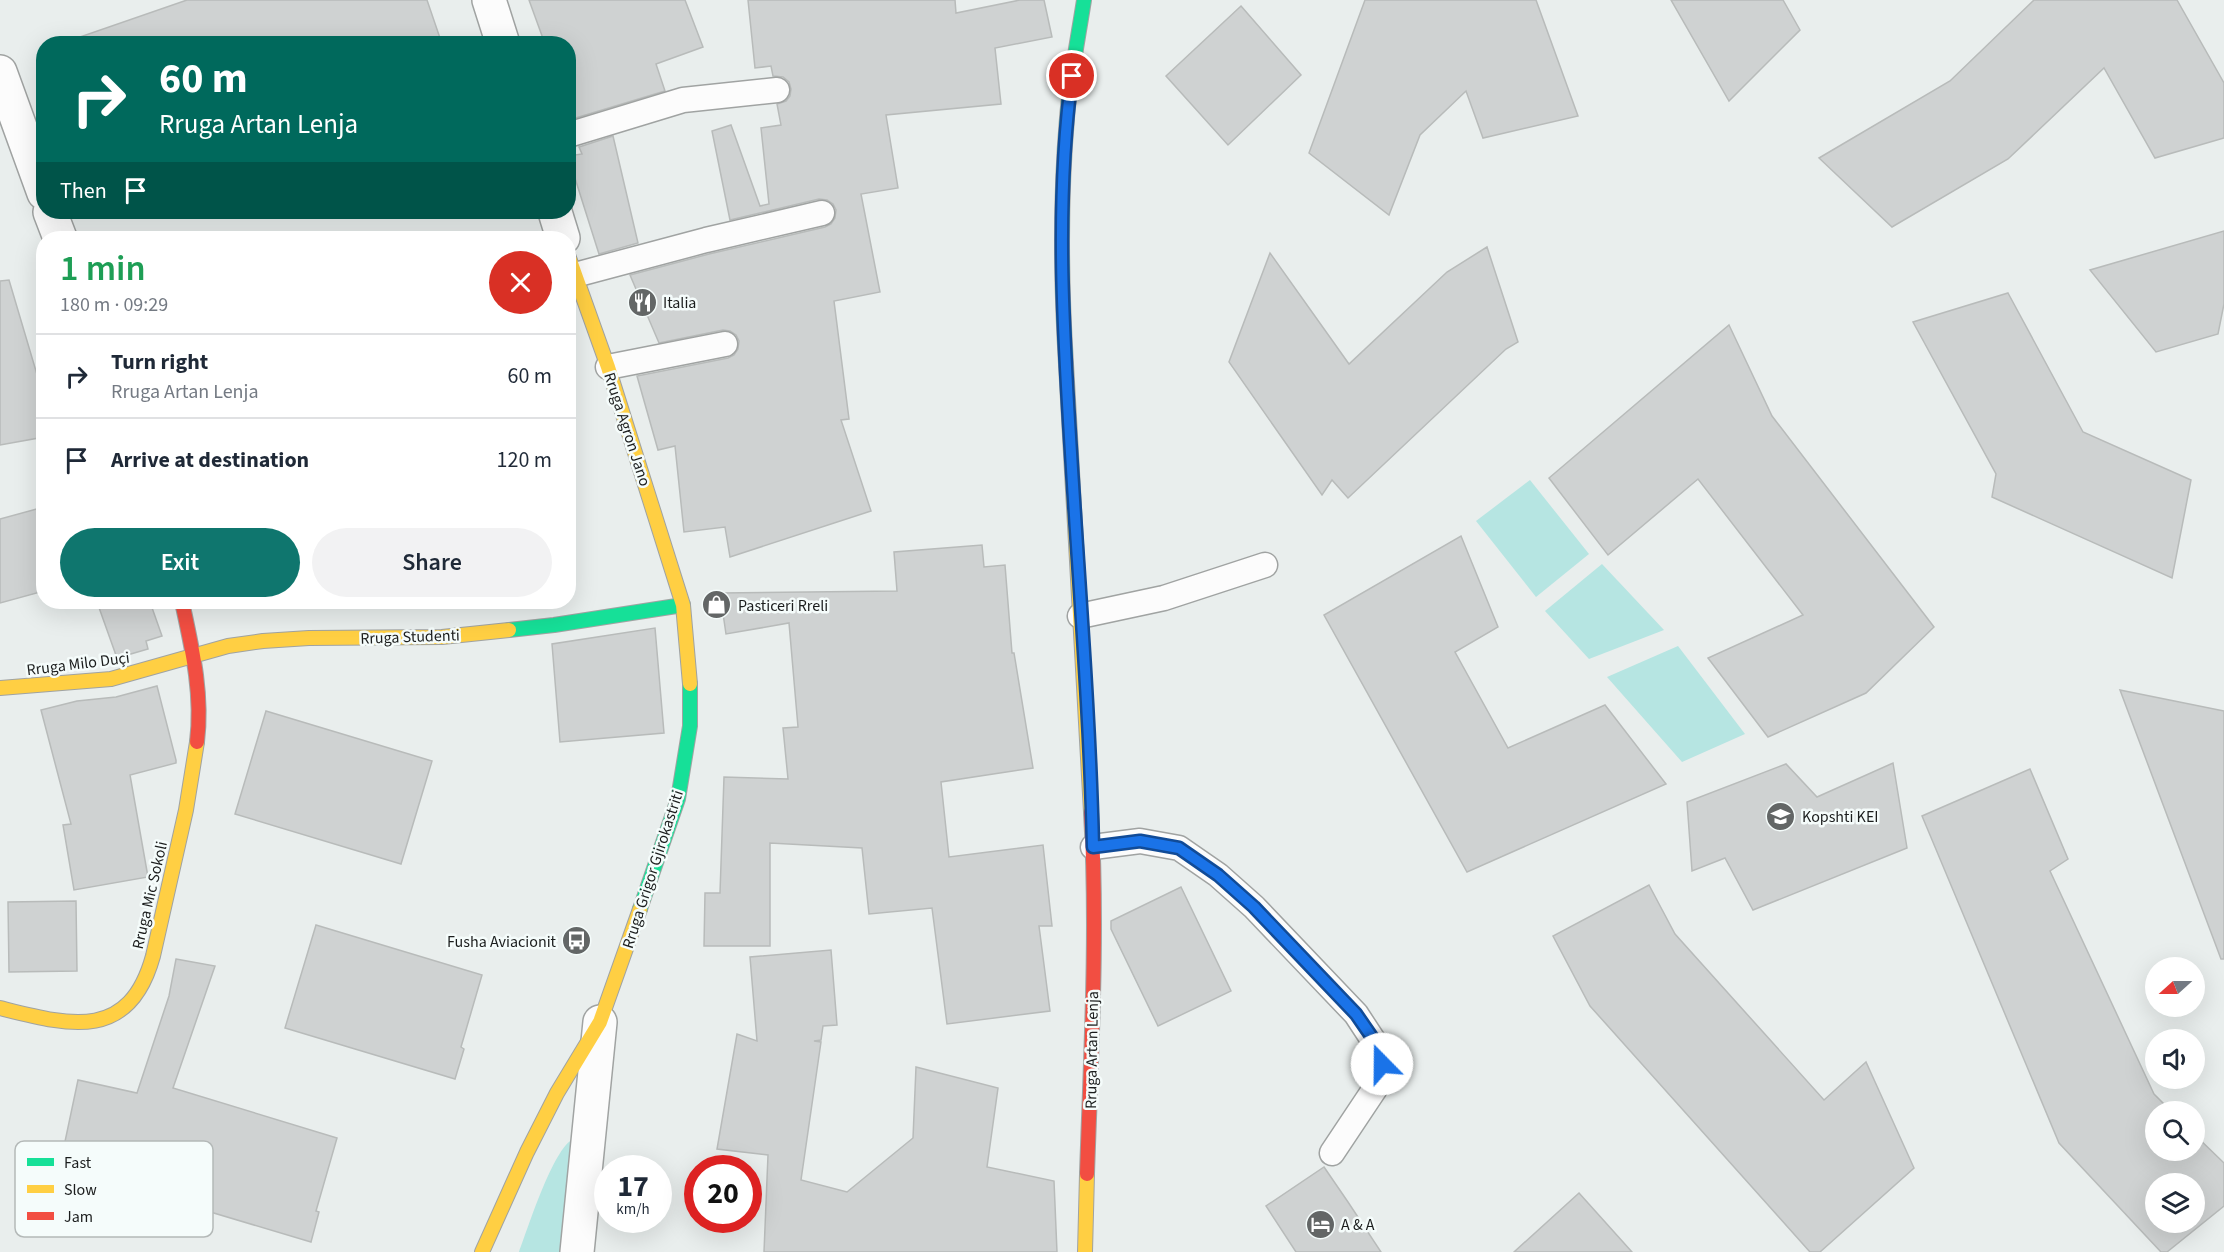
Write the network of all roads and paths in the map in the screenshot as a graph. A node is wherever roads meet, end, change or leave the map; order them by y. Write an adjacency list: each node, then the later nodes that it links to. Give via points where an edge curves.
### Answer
1 (489, 0): 3 (street)
2 (1084, 0): 16 (street, Rruga Artan Lenja, via 1067,117 1063,204 1063,315)
3 (500, 36)
4 (0, 72): 7 (street)
5 (777, 90): 6 (lane, via 684,100)
6 (576, 133)
7 (36, 171)
8 (822, 213): 9 (lane)
9 (576, 264)
10 (576, 276): 12 (street, Rruga Agron Jano)
11 (725, 344): 12 (lane)
12 (608, 368): 14 (street, Rruga Agron Jano)
13 (1265, 565): 16 (lane, via 1164,598)
14 (683, 605): 17 (street, Rruga Studenti, via 442,637 263,641); 21 (street, Rruga Grigor Gjirokastriti, via 690,726 678,799)
15 (184, 609): 17 (street)
16 (1080, 616): 19 (street, Rruga Artan Lenja)
17 (194, 656): 18 (street, Rruga Milo Duçi, via 111,679); 20 (street, Rruga Mic Sokoli, via 198,687 196,751 156,941 143,983 128,1004 108,1017 87,1023 59,1022)
18 (0, 688)
19 (1093, 847): 22 (lane, via 1140,841 1179,848 1254,907 1356,1014 1376,1043 1382,1064 1378,1084); 25 (street, Rruga Artan Lenja)
20 (0, 1008)
21 (600, 1022): 23 (street, Rruga Grigor Gjirokastriti, via 557,1093); 24 (street, Rruga Grigor Gjirokastriti)
22 (1332, 1153)
23 (482, 1252)
24 (577, 1252)
25 (1085, 1252)

